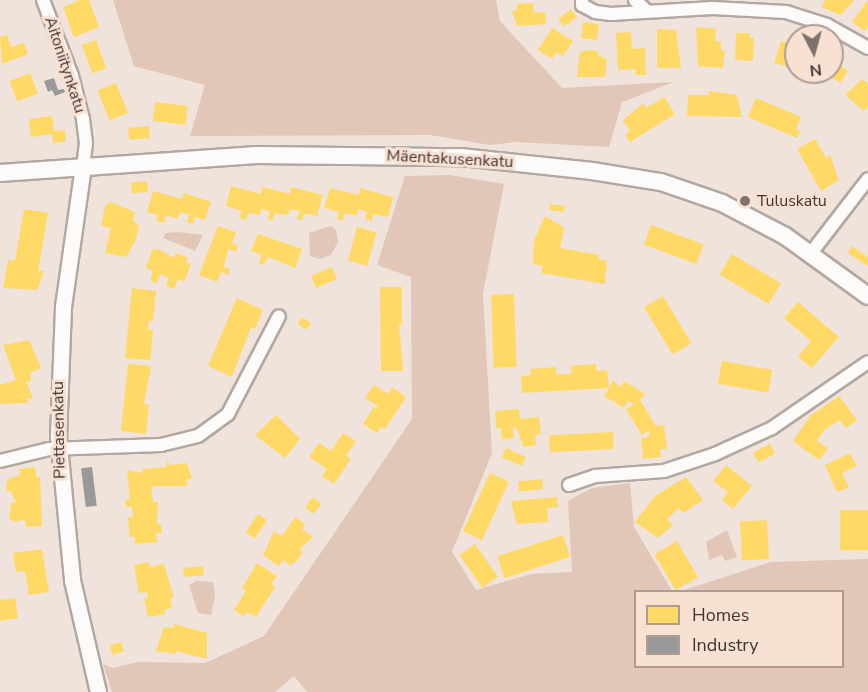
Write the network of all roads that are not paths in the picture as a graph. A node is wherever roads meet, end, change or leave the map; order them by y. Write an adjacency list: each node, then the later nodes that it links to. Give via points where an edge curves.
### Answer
1 (43, 0): 6 (street, Aitoniitynkatu, via 72,75 83,118)
2 (582, 0): 4 (street, via 582,5 595,12)
3 (635, 0): 4 (street)
4 (647, 11): 5 (street, via 713,8 786,12 827,25)
5 (868, 48)
6 (83, 166): 7 (main road, Mäentakusenkatu); 9 (main road, Mäentakusenkatu, via 256,155 461,157 531,163 669,184 741,212); 13 (street, Piettasenkatu, via 62,315)
7 (0, 173)
8 (868, 179): 9 (street)
9 (811, 253): 10 (main road, Mäentakusenkatu)
10 (868, 296)
11 (279, 316): 13 (street, via 231,408 210,429 184,442 161,445)
12 (868, 362): 15 (street, via 772,428 715,454 664,471 595,476)
13 (58, 448): 14 (street); 16 (street, Piettasenkatu, via 72,580)
14 (0, 461)
15 (569, 485)
16 (98, 692)

